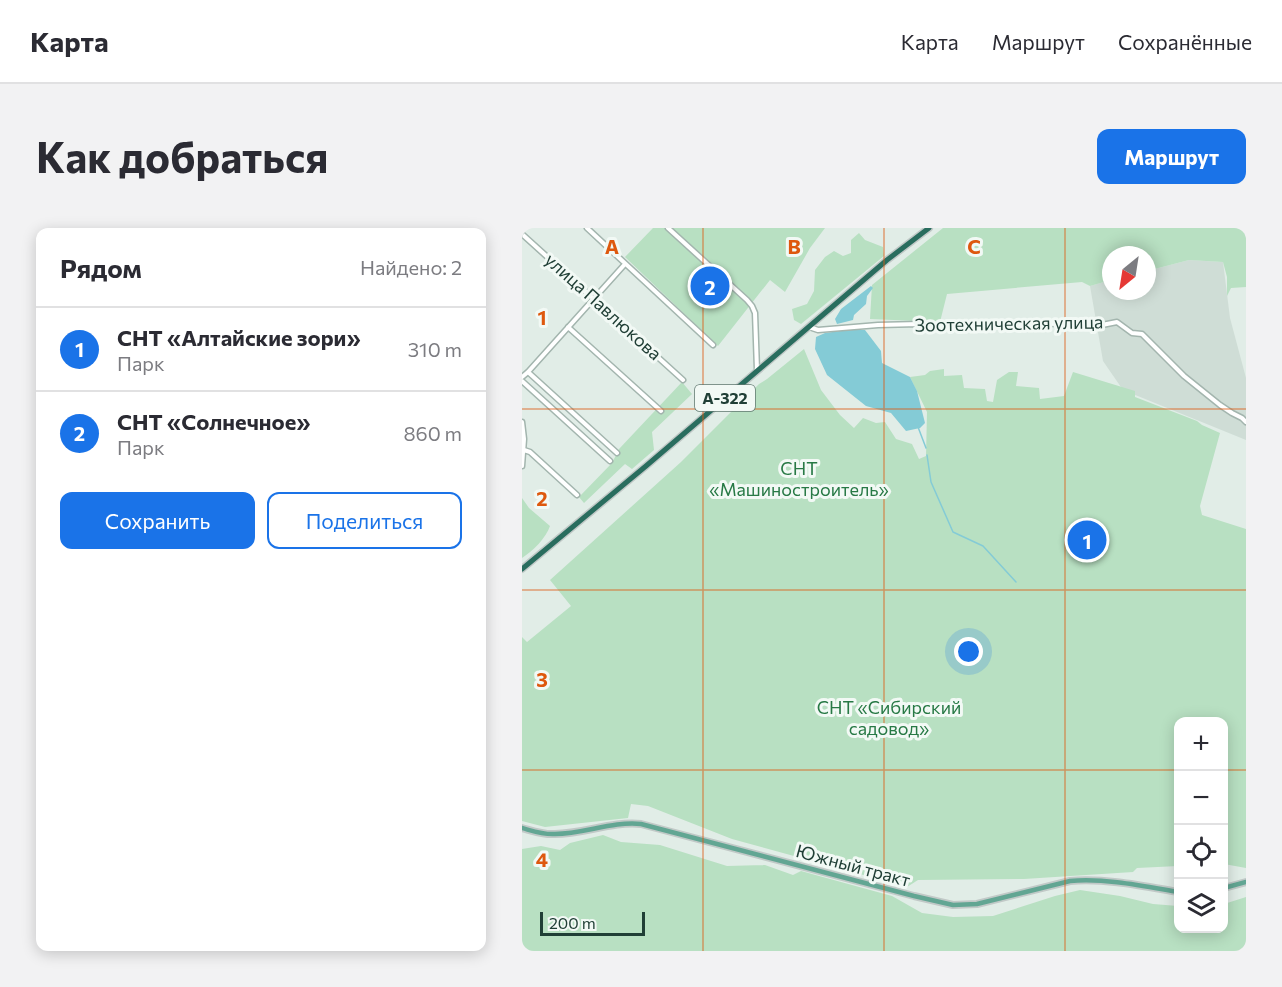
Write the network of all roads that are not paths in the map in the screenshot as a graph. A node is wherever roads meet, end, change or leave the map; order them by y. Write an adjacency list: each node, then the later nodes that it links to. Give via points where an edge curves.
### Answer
1 (587, 228): 5 (street)
2 (668, 228): 10 (street, via 752,306)
3 (929, 228): 8 (highway, А-322)
4 (522, 234): 6 (street, улица Павлюкова)
5 (625, 264): 6 (street); 9 (street)
6 (594, 298): 7 (street); 13 (street, улица Павлюкова)
7 (568, 327): 11 (street); 14 (street)
8 (808, 327): 10 (highway, А-322); 16 (street, Зоотехническая улица, via 818,330 878,325 1052,323 1102,326 1117,322 1132,333 1142,334 1184,376)
9 (713, 345)
10 (757, 371): 23 (highway, А-322)
11 (528, 372): 12 (street); 18 (street)
12 (522, 379): 20 (street)
13 (683, 380)
14 (661, 411)
15 (522, 422): 17 (street)
16 (1246, 422)
17 (524, 450): 19 (street); 22 (street)
18 (617, 453)
19 (522, 460): 21 (street)
20 (610, 461)
21 (522, 466)
22 (577, 495)
23 (522, 569)
24 (522, 828): 27 (main road, Южный тракт, via 556,834 641,824 953,905 977,904 1085,879)
25 (1246, 882): 26 (main road)
26 (1228, 887)
27 (1174, 891)

